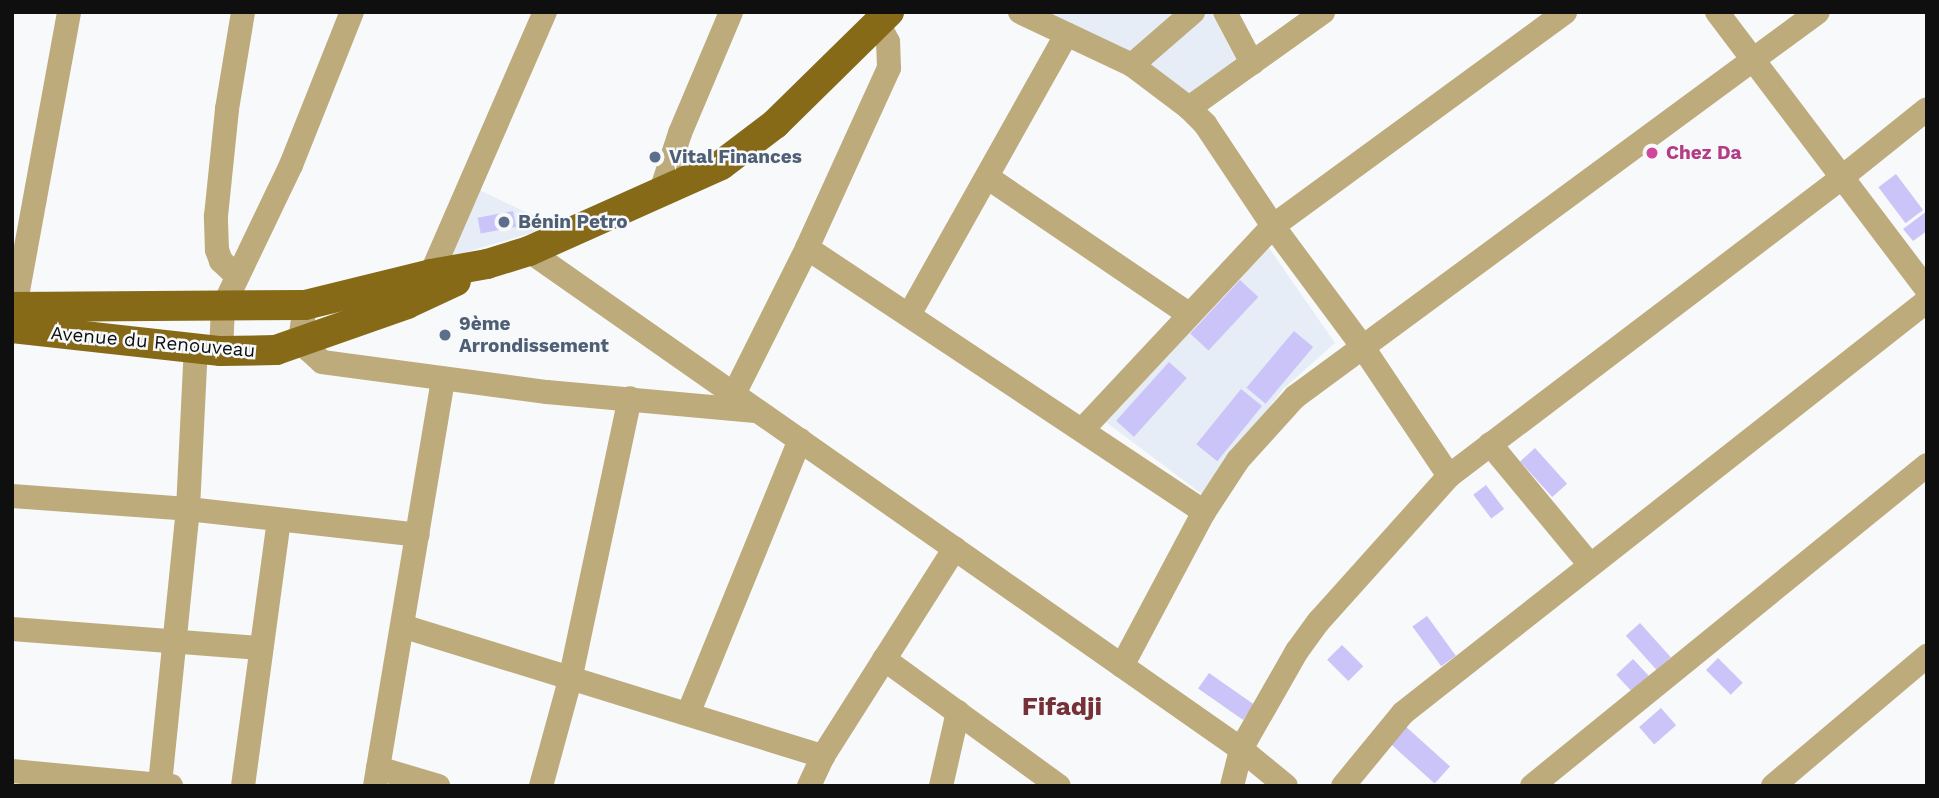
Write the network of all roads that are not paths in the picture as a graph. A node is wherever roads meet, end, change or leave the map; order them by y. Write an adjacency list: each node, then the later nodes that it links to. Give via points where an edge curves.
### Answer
1 (69, 12): 33 (street)
2 (243, 12): 28 (street, via 216,216 217,250 221,261)
3 (352, 12): 28 (street, via 291,165)
4 (545, 12): 27 (street)
5 (731, 12): 22 (street, via 680,133)
6 (1020, 12): 14 (street)
7 (1193, 12): 17 (street)
8 (1225, 12): 16 (street)
9 (1323, 12): 16 (street)
10 (1565, 12): 23 (street)
11 (1717, 12): 15 (street)
12 (1818, 12): 15 (street)
13 (884, 18): 22 (main road, Avenue du Renouveau, via 749,146); 24 (street, via 889,68)
14 (1067, 34): 17 (street); 20 (street)
15 (1752, 60): 21 (street); 37 (street)
16 (1252, 63): 18 (street)
17 (1132, 65): 18 (street)
18 (1189, 108): 23 (street, via 1205,124)
19 (1927, 109): 21 (street)
20 (986, 177): 34 (street); 35 (street)
21 (1841, 178): 29 (street); 45 (street)
22 (660, 194): 25 (main road, Avenue du Renouveau)
23 (1273, 226): 35 (street); 37 (street)
24 (807, 248): 34 (street); 40 (street)
25 (529, 251): 26 (main road, Avenue du Renouveau); 40 (street)
26 (487, 264): 27 (main road, Avenue du Renouveau); 36 (main road, Avenue du Renouveau, via 407,304)
27 (431, 274): 31 (main road, Avenue du Renouveau)
28 (237, 276): 32 (street)
29 (1927, 290)
30 (1927, 301): 54 (street)
31 (305, 305): 32 (main road, Avenue du Renouveau); 36 (street)
32 (223, 307): 33 (main road, Avenue du Renouveau); 38 (street)
33 (13, 314): 38 (main road, Avenue du Renouveau)
34 (909, 314): 43 (street)
35 (1190, 315): 43 (street)
36 (300, 342): 38 (main road, Avenue du Renouveau, via 276,350); 39 (street, via 322,362)
37 (1362, 346): 47 (street); 50 (street, via 1275,415)
38 (208, 349): 49 (street)
39 (443, 379): 41 (street); 52 (street)
40 (734, 394): 42 (street)
41 (629, 398): 42 (street); 62 (street)
42 (759, 412): 44 (street)
43 (1083, 429): 50 (street)
44 (800, 440): 53 (street); 64 (street)
45 (1490, 444): 47 (street); 54 (street)
46 (1927, 465): 80 (street)
47 (1448, 476): 65 (street, via 1297,650)
48 (12, 496): 49 (street)
49 (188, 509): 51 (street); 57 (street)
50 (1204, 512): 61 (street)
51 (279, 520): 52 (street); 58 (street)
52 (418, 535): 55 (street)
53 (955, 548): 60 (street); 61 (street)
54 (1590, 565): 79 (street, via 1403,713)
55 (402, 626): 62 (street); 68 (street)
56 (12, 629): 57 (street)
57 (177, 640): 58 (street); 70 (street)
58 (261, 648): 71 (street)
59 (1927, 656): 81 (street)
60 (884, 659): 63 (street); 66 (street)
61 (1122, 666): 65 (street)
62 (570, 680): 64 (street); 73 (street)
63 (958, 712): 75 (street); 76 (street)
64 (688, 715): 66 (street)
65 (1241, 749): 77 (street); 78 (street)
66 (823, 756): 74 (street)
67 (12, 771): 69 (street)
68 (377, 777): 72 (street)
69 (92, 781): 70 (street)
70 (166, 785)
71 (243, 786)
72 (438, 786)
73 (541, 786)
74 (810, 786)
75 (941, 786)
76 (1059, 786)
77 (1232, 786)
78 (1286, 786)
79 (1343, 786)
80 (1532, 786)
81 (1773, 786)

